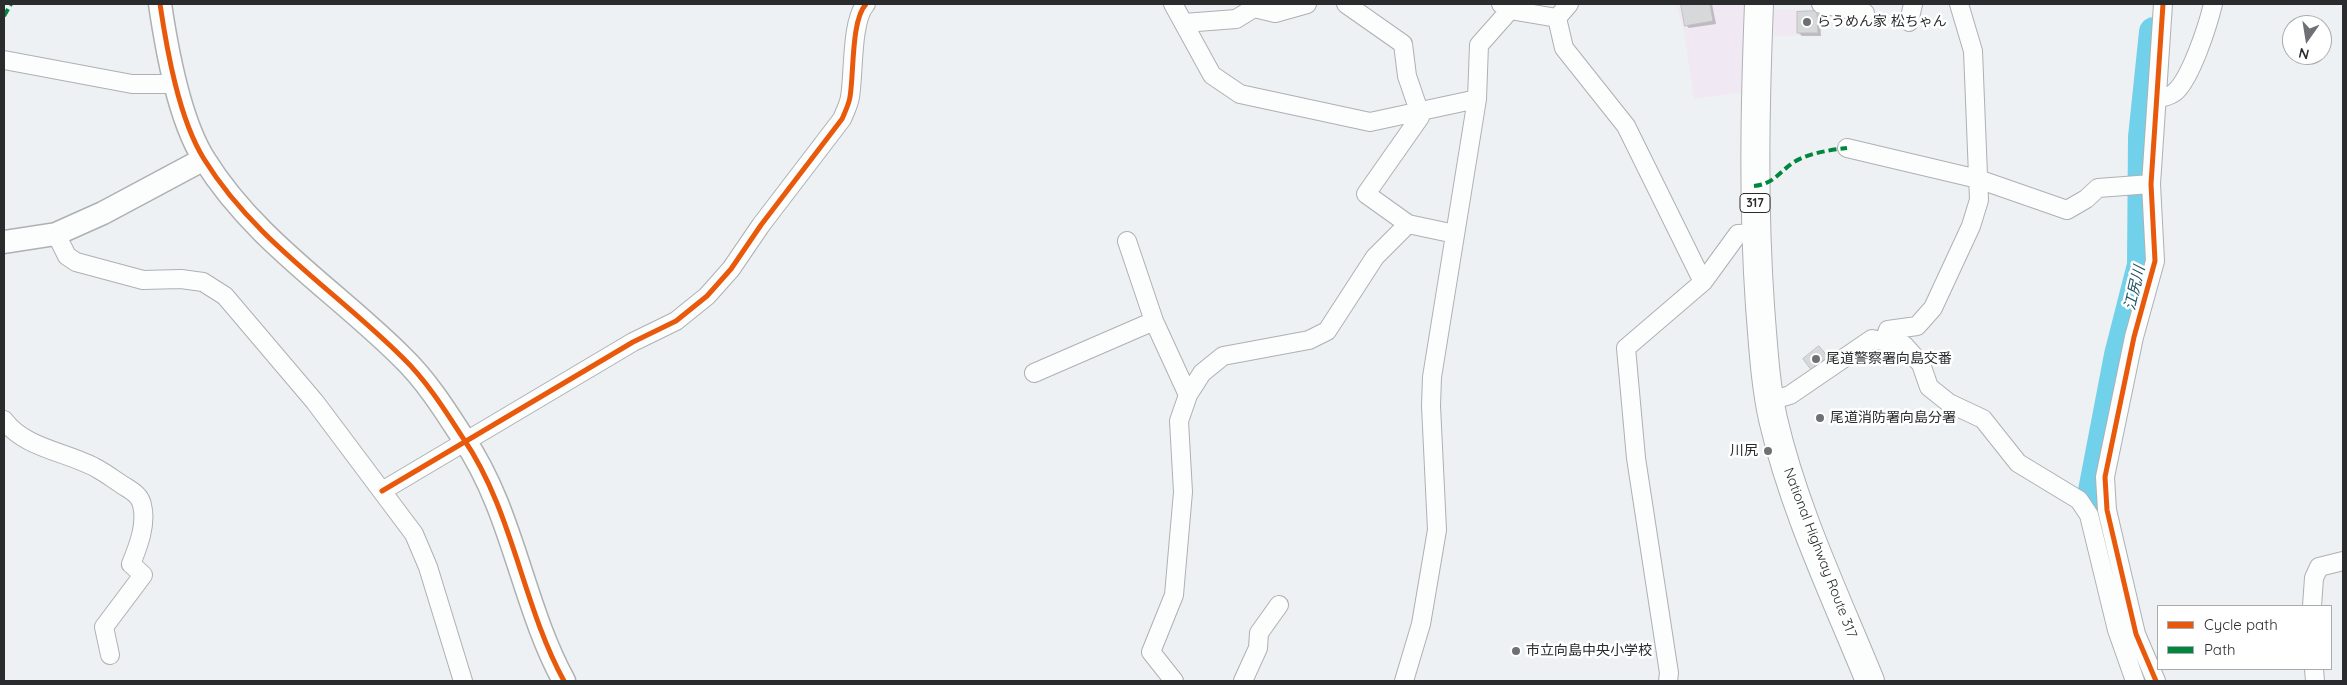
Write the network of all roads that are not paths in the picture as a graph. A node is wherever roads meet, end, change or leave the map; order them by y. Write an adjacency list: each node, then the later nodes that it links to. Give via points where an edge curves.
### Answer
1 (160, 4): 19 (street)
2 (866, 4): 40 (street, via 855,36 850,100 842,119 731,269 707,296 676,321 633,342)
3 (1173, 4): 17 (street)
4 (1307, 4): 17 (street, via 1275,13 1254,8 1236,19)
5 (1346, 4): 22 (street, via 1403,44 1407,76)
6 (1569, 4): 15 (street)
7 (1759, 4): 28 (highway, National Highway Route 317 / 317, via 1755,92)
8 (1821, 4): 14 (street)
9 (1913, 4): 16 (street)
10 (1958, 4): 25 (street, via 1973,51)
11 (2163, 4): 21 (street)
12 (2213, 4): 21 (street, via 2184,82 2174,94)
13 (1506, 7): 15 (street); 20 (street, via 1478,45)
14 (1865, 13)
15 (1557, 18): 33 (street, via 1564,48 1626,126)
16 (1909, 22)
17 (1184, 23): 22 (street, via 1212,75 1240,94 1370,122)
18 (4, 60): 19 (street, via 132,84)
19 (176, 84): 24 (street)
20 (1477, 99): 22 (street); 30 (street)
21 (2157, 99): 26 (street)
22 (1419, 112): 27 (street, via 1420,118 1366,194)
23 (1848, 148): 25 (street)
24 (204, 159): 29 (street, via 103,213); 40 (street, via 252,221 277,246 402,357 425,383)
25 (1978, 179): 26 (street, via 2067,210 2098,188); 35 (street, via 1979,200 1971,226 1934,308 1917,326 1888,330)
26 (2144, 185): 54 (street, via 2155,261 2134,336 2105,489 2136,634)
27 (1408, 224): 30 (street); 37 (street, via 1375,257 1327,331 1309,340 1223,356 1202,373)
28 (1756, 233): 33 (street, via 1738,234); 38 (highway, National Highway Route 317 / 317)
29 (56, 234): 32 (street); 41 (street, via 67,256 76,262 144,280 203,282 225,296 315,402)
30 (1455, 234): 50 (street, via 1432,377 1436,530 1421,624)
31 (1127, 241): 34 (street)
32 (4, 242)
33 (1703, 282): 51 (street, via 1626,348 1636,458)
34 (1154, 321): 36 (street); 37 (street)
35 (1884, 341): 38 (street, via 1872,339 1790,395); 53 (street, via 1904,346 1921,364 1929,388 1949,403 1983,419 2018,463 2079,500 2089,515 2117,630)
36 (1034, 373)
37 (1188, 395): 48 (street, via 1179,420 1183,492 1174,595 1151,652)
38 (1770, 401): 52 (highway, National Highway Route 317 / 317, via 1789,477)
39 (4, 420): 45 (street, via 17,432 46,448 98,468 139,497 143,506 142,525 130,564 143,575 104,628)
40 (465, 440): 41 (street); 47 (street, via 485,476 505,524 548,652)
41 (382, 491): 46 (street, via 414,534 428,567)
42 (2343, 561): 44 (street, via 2320,567 2314,578)
43 (1279, 605): 49 (street, via 1259,633 1258,648)
44 (2312, 605)
45 (110, 655)
46 (464, 681)
47 (564, 681)
48 (1174, 681)
49 (1243, 681)
50 (1404, 681)
51 (1668, 681)
52 (1870, 681)
53 (2135, 681)
54 (2156, 681)

